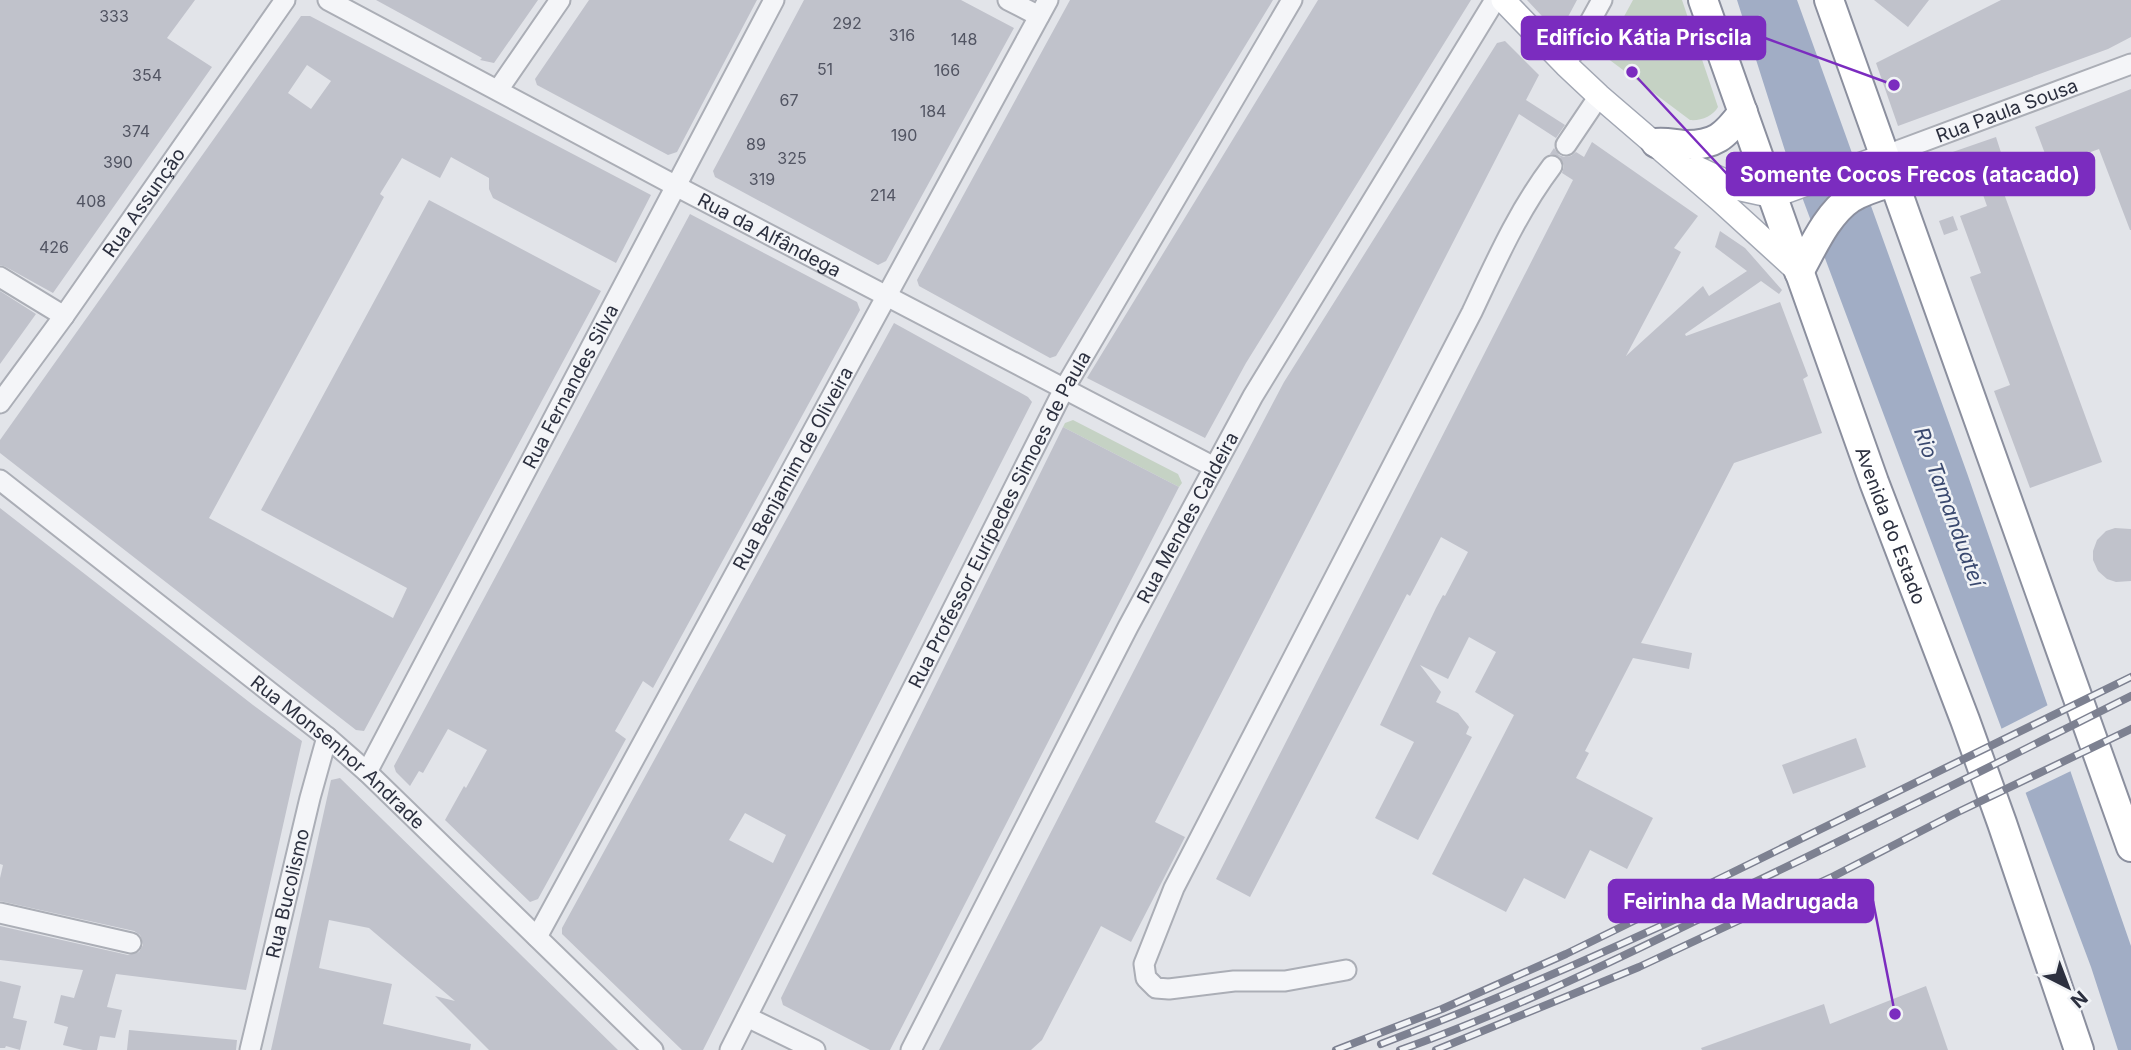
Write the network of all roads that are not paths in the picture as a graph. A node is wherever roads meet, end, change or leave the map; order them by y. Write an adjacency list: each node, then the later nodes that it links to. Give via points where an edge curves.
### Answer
1 (285, 0): 27 (street, Rua Assunção)
2 (328, 0): 15 (street, Rua da Alfândega)
3 (559, 0): 15 (street)
4 (774, 0): 22 (street, Rua Fernandes Silva)
5 (1009, 0): 12 (street)
6 (1292, 0): 28 (street, Rua Professor Eurípedes Simoes de Paula)
7 (1495, 0): 30 (street, Rua Mendes Caldeira)
8 (1503, 0): 14 (main road)
9 (1602, 0): 14 (street)
10 (1703, 0): 17 (highway, Avenida do Estado)
11 (1829, 0): 21 (highway)
12 (1044, 8): 26 (street, Rua Benjamim de Oliveira)
13 (2131, 64): 21 (street, Rua Paula Sousa)
14 (1566, 65): 16 (main road)
15 (498, 90): 22 (street, Rua da Alfândega)
16 (1600, 96): 18 (main road); 19 (street)
17 (1743, 112): 18 (highway, via 1714,142); 23 (highway, Avenida do Estado)
18 (1656, 144): 23 (main road, via 1674,149 1698,168 1741,189); 24 (main road)
19 (1566, 145)
20 (1552, 166): 38 (street, via 1513,226 1174,888 1144,964 1146,978 1156,988 1168,989 1285,981)
21 (1882, 171): 23 (main road); 24 (highway, via 1837,210); 34 (highway)
22 (676, 186): 26 (street, Rua da Alfândega); 33 (street, Rua Fernandes Silva)
23 (1781, 193): 24 (highway, Avenida do Estado)
24 (1805, 262): 45 (highway, Avenida do Estado, via 1874,482 1993,797)
25 (0, 277): 27 (street)
26 (885, 295): 28 (street, Rua da Alfândega); 36 (street, Rua Benjamim de Oliveira)
27 (64, 316): 29 (street, Rua Assunção)
28 (1063, 389): 30 (street, Rua da Alfândega); 39 (street, Rua Professor Eurípedes Simoes de Paula)
29 (0, 403)
30 (1214, 467): 44 (street, Rua Mendes Caldeira)
31 (0, 480): 32 (street, Rua Monsenhor Andrade)
32 (327, 737): 33 (street, Rua Monsenhor Andrade); 40 (street, Rua Bucolismo)
33 (367, 772): 36 (street, Rua Monsenhor Andrade)
34 (2131, 848)
35 (0, 913): 37 (street)
36 (537, 937): 41 (street, Rua Monsenhor Andrade)
37 (131, 943)
38 (1346, 970)
39 (747, 1017): 42 (street, Rua Professor Eurípedes Simoes de Paula); 43 (street)
40 (250, 1050)
41 (653, 1050)
42 (730, 1050)
43 (815, 1050)
44 (911, 1050)
45 (2079, 1050)

